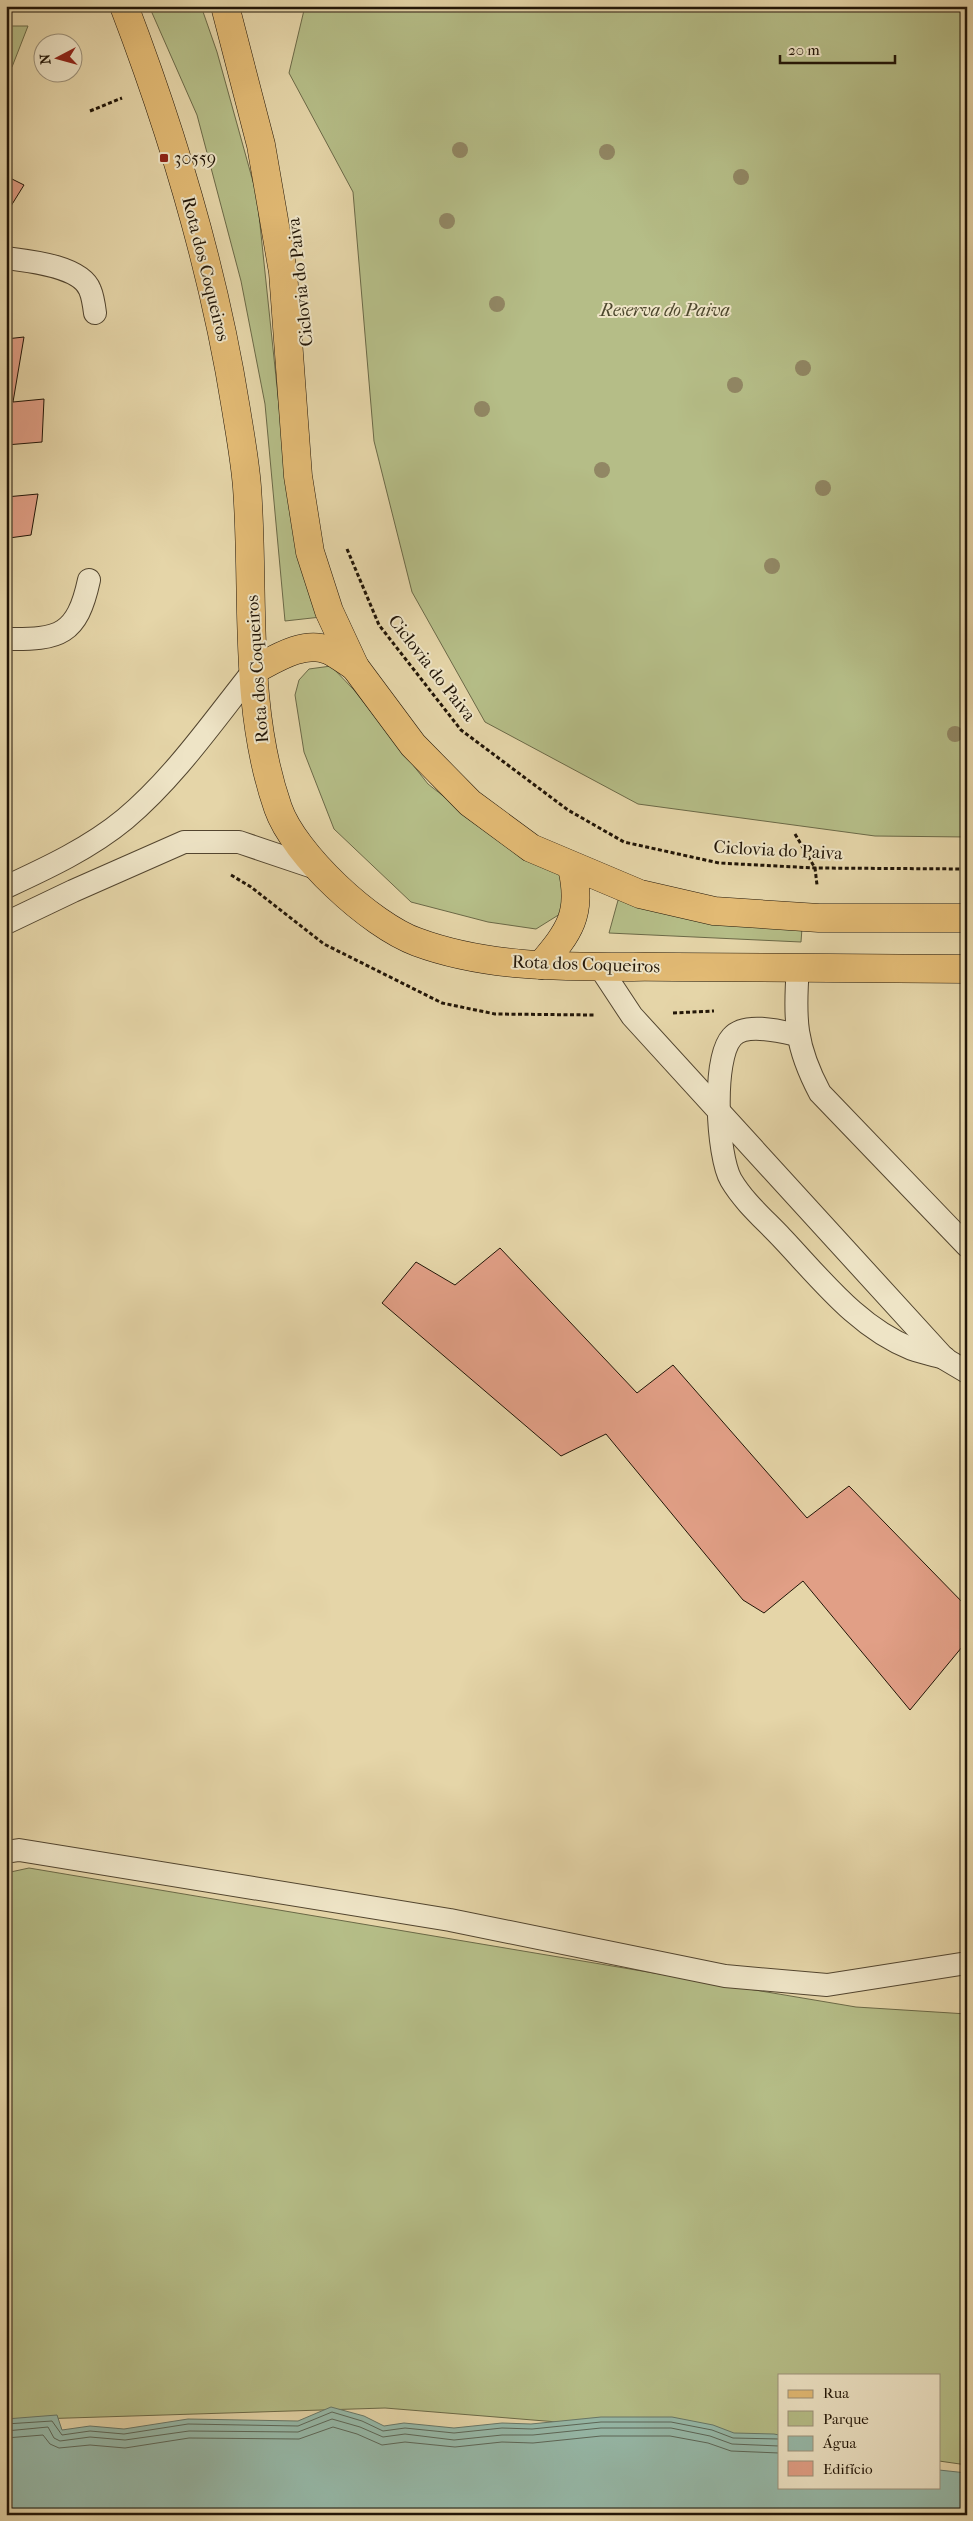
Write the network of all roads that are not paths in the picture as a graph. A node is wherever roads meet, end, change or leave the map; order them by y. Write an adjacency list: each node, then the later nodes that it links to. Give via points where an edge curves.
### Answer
1 (124, 6): 8 (main road, Rota dos Coqueiros, via 154,84 197,222 227,352 247,484)
2 (225, 6): 7 (main road, via 261,144 283,272 298,476 310,552 329,611)
3 (6, 258): 4 (lane, via 74,273 90,288)
4 (95, 313)
5 (89, 580): 6 (lane, via 84,603 74,622 58,635 37,640)
6 (6, 639)
7 (355, 667): 8 (main road, via 327,649 305,648 282,655); 10 (main road, via 413,745 470,803 531,848)
8 (254, 670): 9 (main road, Rota dos Coqueiros, via 263,755 279,812); 11 (lane, via 192,748 124,819 61,861)
9 (316, 868): 13 (lane, via 240,842 184,842); 14 (main road, Rota dos Coqueiros, via 368,913 413,941 458,955)
10 (572, 868): 12 (main road, via 640,894 714,911 819,918); 14 (main road, via 576,896 574,917 566,936)
11 (6, 887)
12 (967, 918)
13 (6, 923)
14 (541, 965): 15 (main road, Rota dos Coqueiros)
15 (599, 966): 16 (main road, Rota dos Coqueiros); 19 (lane, via 632,1016)
16 (798, 967): 17 (main road, Rota dos Coqueiros); 18 (lane)
17 (967, 969)
18 (797, 1035): 19 (lane, via 772,1029 750,1029 732,1036 724,1051); 20 (lane, via 806,1067 820,1092)
19 (719, 1108): 21 (lane); 21 (lane, via 721,1150 731,1180 747,1201 847,1307 880,1332 912,1349)
20 (967, 1246)
21 (945, 1358): 22 (lane)
22 (967, 1372)
23 (10, 1846): 24 (lane, via 450,1920 725,1976 827,1985)
24 (967, 1963)

